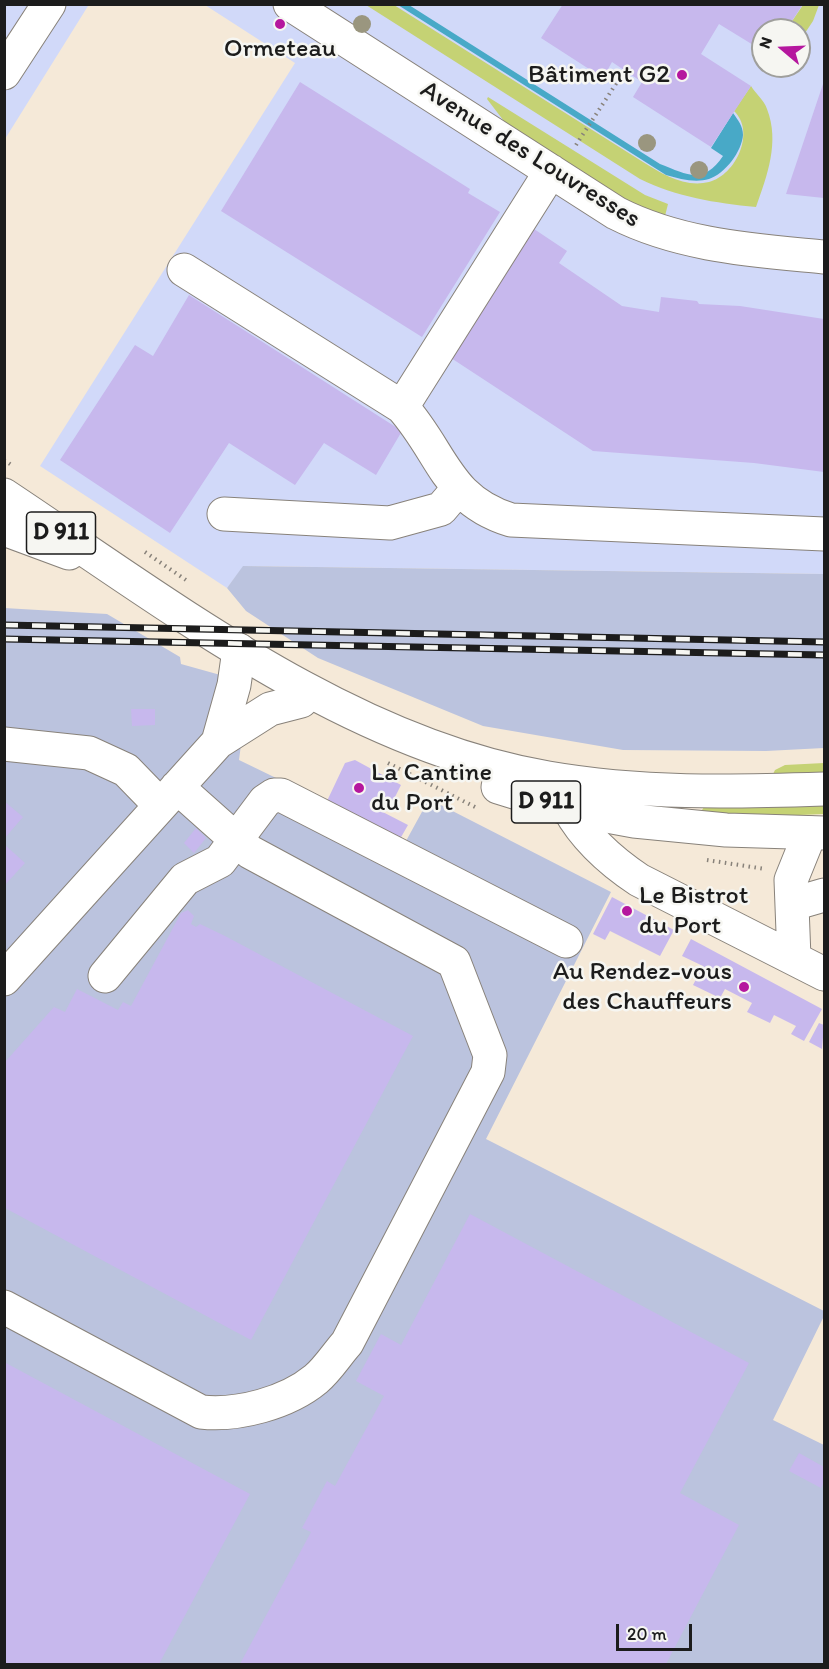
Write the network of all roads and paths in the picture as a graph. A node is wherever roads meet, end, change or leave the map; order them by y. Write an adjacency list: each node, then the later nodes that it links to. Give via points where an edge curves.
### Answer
1 (49, 4): 4 (street)
2 (290, 4): 6 (street, Avenue des Louvresses)
3 (625, 70): 5 (path)
4 (4, 73)
5 (576, 146)
6 (551, 171): 7 (street, Avenue des Louvresses, via 616,213 670,236 743,249); 9 (street)
7 (825, 257)
8 (184, 270): 9 (street)
9 (402, 407): 12 (street, via 433,447)
10 (4, 460): 11 (path)
11 (9, 481): 16 (street, D 911)
12 (458, 489): 13 (street, via 441,509 390,523); 15 (street, via 486,512 511,520)
13 (224, 514)
14 (4, 529): 16 (street, D 911)
15 (825, 534)
16 (130, 561): 17 (path, via 182,577); 18 (street, D 911)
17 (190, 585)
18 (239, 650): 19 (street, D 911); 20 (street); 22 (street, D 911, via 393,731 434,748 546,778 658,792)
19 (301, 700): 20 (street, via 270,709); 24 (street, D 911, via 473,780)
20 (218, 742): 23 (street)
21 (4, 744): 23 (street, via 89,753)
22 (825, 789)
23 (169, 796): 26 (street); 33 (street)
24 (569, 809): 25 (street, D 911, via 634,821 726,830); 30 (street, via 583,832 639,880)
25 (817, 833): 28 (street, via 791,880)
26 (237, 840): 29 (street, via 265,801 281,795); 32 (street, via 220,861 185,879); 34 (street, via 250,852 454,962 490,1055 488,1072 347,1343 317,1378 287,1397 223,1414 201,1412)
27 (825, 896): 28 (street)
28 (792, 904): 30 (street)
29 (566, 941)
30 (794, 958): 31 (street)
31 (825, 974)
32 (105, 976)
33 (4, 979)
34 (4, 1307)

